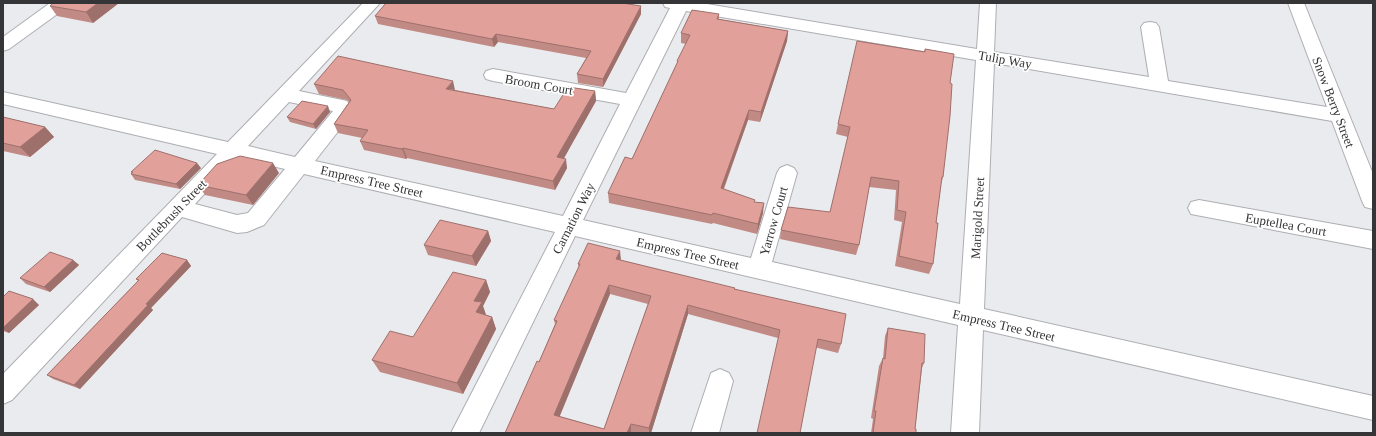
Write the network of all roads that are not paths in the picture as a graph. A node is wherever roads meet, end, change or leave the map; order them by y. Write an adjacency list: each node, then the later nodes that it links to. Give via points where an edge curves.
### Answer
1 (61, 3): 7 (street)
2 (372, 3): 11 (street, Bottlebrush Street)
3 (988, 3): 8 (street, Marigold Street)
4 (1296, 3): 14 (street, Snow Berry Street)
5 (677, 4): 8 (street, Tulip Way); 13 (street, Carnation Way)
6 (1150, 27): 10 (street)
7 (3, 45)
8 (985, 56): 10 (street, Tulip Way); 25 (street, Marigold Street)
9 (493, 76): 13 (street, Broom Court)
10 (1159, 86): 14 (street, Tulip Way)
11 (285, 95): 15 (street, Bottlebrush Street); 17 (street, via 340,106 344,111)
12 (3, 98): 15 (street, Empress Tree Street)
13 (632, 100): 22 (street, Carnation Way)
14 (1340, 116): 16 (street, Snow Berry Street)
15 (233, 150): 17 (street, Empress Tree Street); 20 (street, Bottlebrush Street)
16 (1364, 155): 19 (street, Snow Berry Street)
17 (300, 165): 20 (street, via 256,219 247,223 237,224); 22 (street, Empress Tree Street)
18 (787, 173): 24 (street, Yarrow Court)
19 (1373, 201)
20 (178, 208): 27 (street, Bottlebrush Street)
21 (1199, 208): 23 (street, Euptellea Court)
22 (569, 226): 24 (street, Empress Tree Street); 29 (street, Carnation Way)
23 (1373, 240)
24 (759, 269): 25 (street, Empress Tree Street)
25 (972, 317): 28 (street, Empress Tree Street); 31 (street, Marigold Street)
26 (720, 381): 30 (street)
27 (3, 392)
28 (1373, 408)
29 (465, 433)
30 (706, 433)
31 (965, 433)

